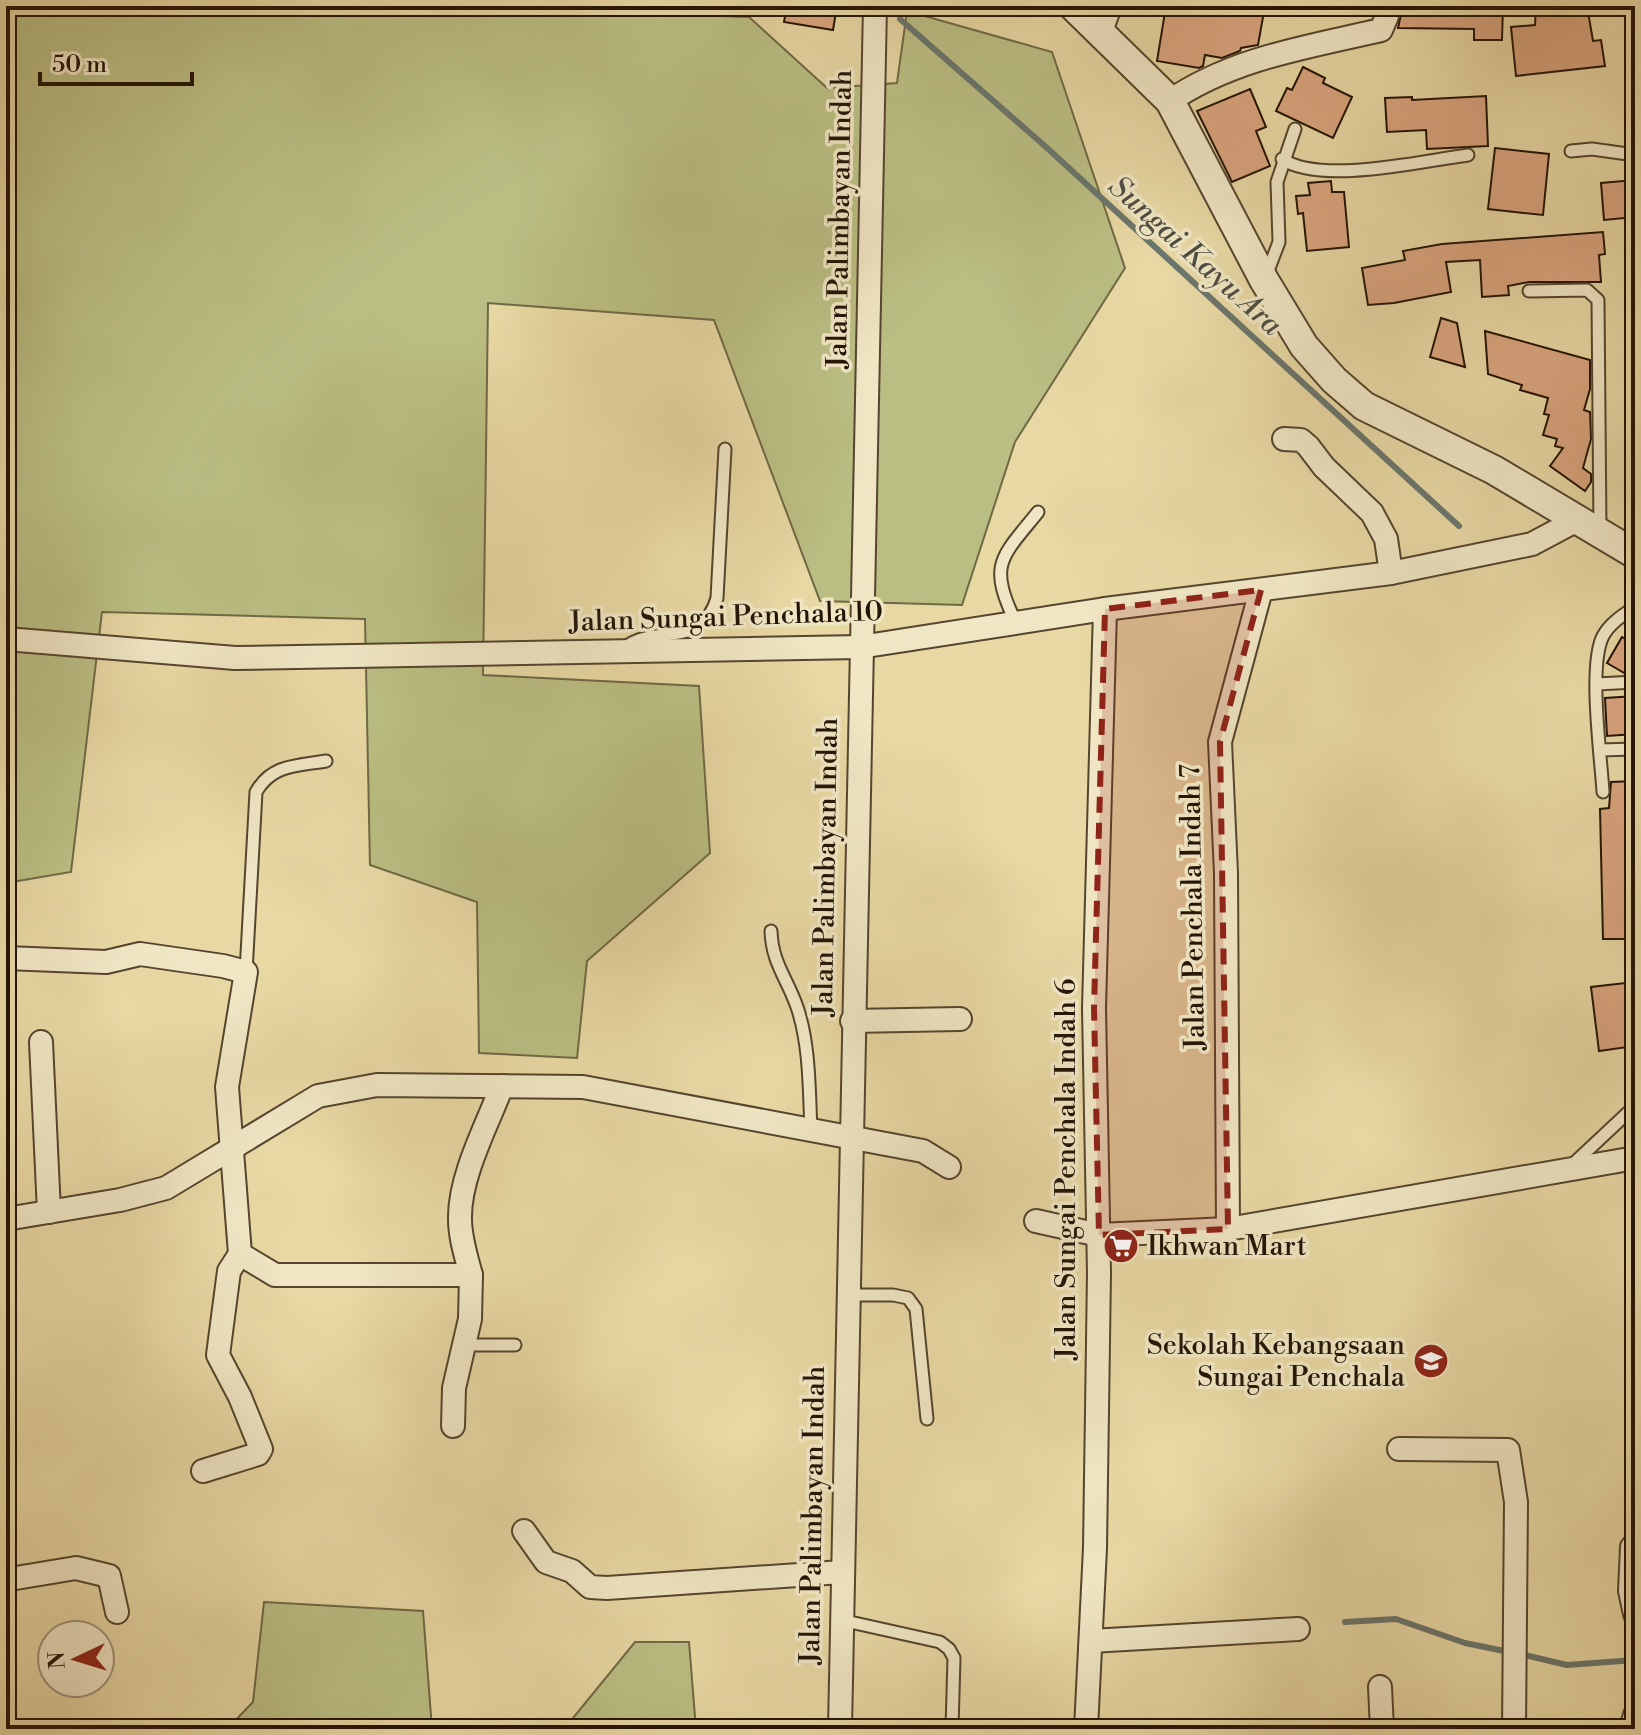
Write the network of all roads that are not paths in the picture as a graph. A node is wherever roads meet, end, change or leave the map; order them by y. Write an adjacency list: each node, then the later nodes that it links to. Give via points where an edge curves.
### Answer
1 (875, 6): 24 (street, Jalan Palimbayan Indah)
2 (1073, 6): 4 (street)
3 (1385, 6): 5 (street, via 1381,30 1254,60 1193,85)
4 (1105, 19): 5 (street)
5 (1170, 101): 11 (street)
6 (1295, 129): 10 (lane)
7 (1571, 151): 9 (lane)
8 (1468, 155): 10 (lane, via 1333,172)
9 (1635, 155)
10 (1282, 159): 11 (lane, via 1277,182 1279,242)
11 (1264, 280): 16 (street, via 1304,346 1364,406)
12 (1529, 291): 16 (lane, via 1587,290 1598,300)
13 (1284, 439): 18 (street, via 1301,440 1372,513 1386,539)
14 (725, 449): 25 (lane, via 713,613 696,628 633,639)
15 (1038, 512): 22 (lane, via 1004,553 1000,566 1003,596)
16 (1590, 525): 17 (street); 18 (street, Jalan Sungai Penchala 10, via 1532,544)
17 (1635, 554)
18 (1391, 573): 19 (street, Jalan Sungai Penchala 10)
19 (1261, 590): 21 (street, Jalan Sungai Penchala 10); 49 (street, Jalan Penchala Indah 7, via 1220,742)
20 (1635, 607): 27 (lane, via 1603,636 1596,659)
21 (1105, 609): 22 (street, Jalan Sungai Penchala 10); 50 (street, Jalan Sungai Penchala Indah 6, via 1094,1008)
22 (1016, 623): 24 (street, Jalan Sungai Penchala 10)
23 (6, 639): 25 (street, Jalan Sungai Penchala 10, via 235,658)
24 (860, 647): 25 (street, Jalan Sungai Penchala 10); 36 (street, Jalan Palimbayan Indah)
25 (619, 652)
26 (1635, 682): 27 (lane)
27 (1597, 684): 29 (lane)
28 (1635, 749): 29 (lane)
29 (1600, 750): 31 (lane)
30 (326, 761): 34 (lane, via 278,770 264,778 256,792)
31 (1603, 792)
32 (771, 931): 40 (lane, via 772,950 804,1034)
33 (6, 958): 34 (street, via 106,962 140,954)
34 (246, 972): 42 (street, via 227,1087)
35 (960, 1019): 36 (street)
36 (852, 1021): 41 (street, Jalan Palimbayan Indah)
37 (41, 1042): 46 (street)
38 (502, 1086): 40 (street, via 583,1087); 42 (street, via 377,1085 318,1096); 52 (street, via 473,1157 459,1215)
39 (1635, 1106): 45 (lane)
40 (811, 1131): 41 (street)
41 (851, 1139): 44 (street, via 923,1151); 53 (street, Jalan Palimbayan Indah)
42 (231, 1149): 46 (street, via 166,1188); 51 (street)
43 (1635, 1158): 45 (street)
44 (949, 1167)
45 (1565, 1170): 49 (street)
46 (49, 1212): 47 (street)
47 (6, 1219)
48 (1036, 1221): 50 (street)
49 (1228, 1229): 50 (street)
50 (1099, 1235): 68 (street, Jalan Sungai Penchala Indah 6)
51 (240, 1254): 52 (street, via 275,1275); 59 (street, via 229,1271 218,1355 261,1449)
52 (471, 1275): 55 (street, via 470,1319)
53 (848, 1295): 56 (lane, via 908,1298 916,1309); 62 (street, Jalan Palimbayan Indah)
54 (515, 1345): 55 (lane)
55 (462, 1352): 57 (street)
56 (927, 1419)
57 (453, 1426)
58 (1399, 1449): 75 (street, via 1508,1450 1516,1502)
59 (203, 1471)
60 (524, 1531): 62 (street, via 546,1562 572,1571 590,1587)
61 (1632, 1547): 65 (street)
62 (842, 1572): 66 (street, Jalan Palimbayan Indah)
63 (6, 1575): 64 (street, via 76,1568 109,1576)
64 (117, 1612)
65 (1635, 1614)
66 (840, 1619): 71 (street, Jalan Palimbayan Indah); 72 (lane, via 940,1642 949,1649 954,1658)
67 (1298, 1629): 68 (street)
68 (1091, 1641): 73 (street, Jalan Sungai Penchala Indah 6)
69 (1380, 1687): 74 (street)
70 (1635, 1715): 76 (street)
71 (840, 1729)
72 (952, 1729)
73 (1086, 1729)
74 (1382, 1729)
75 (1514, 1729)
76 (1631, 1729)

